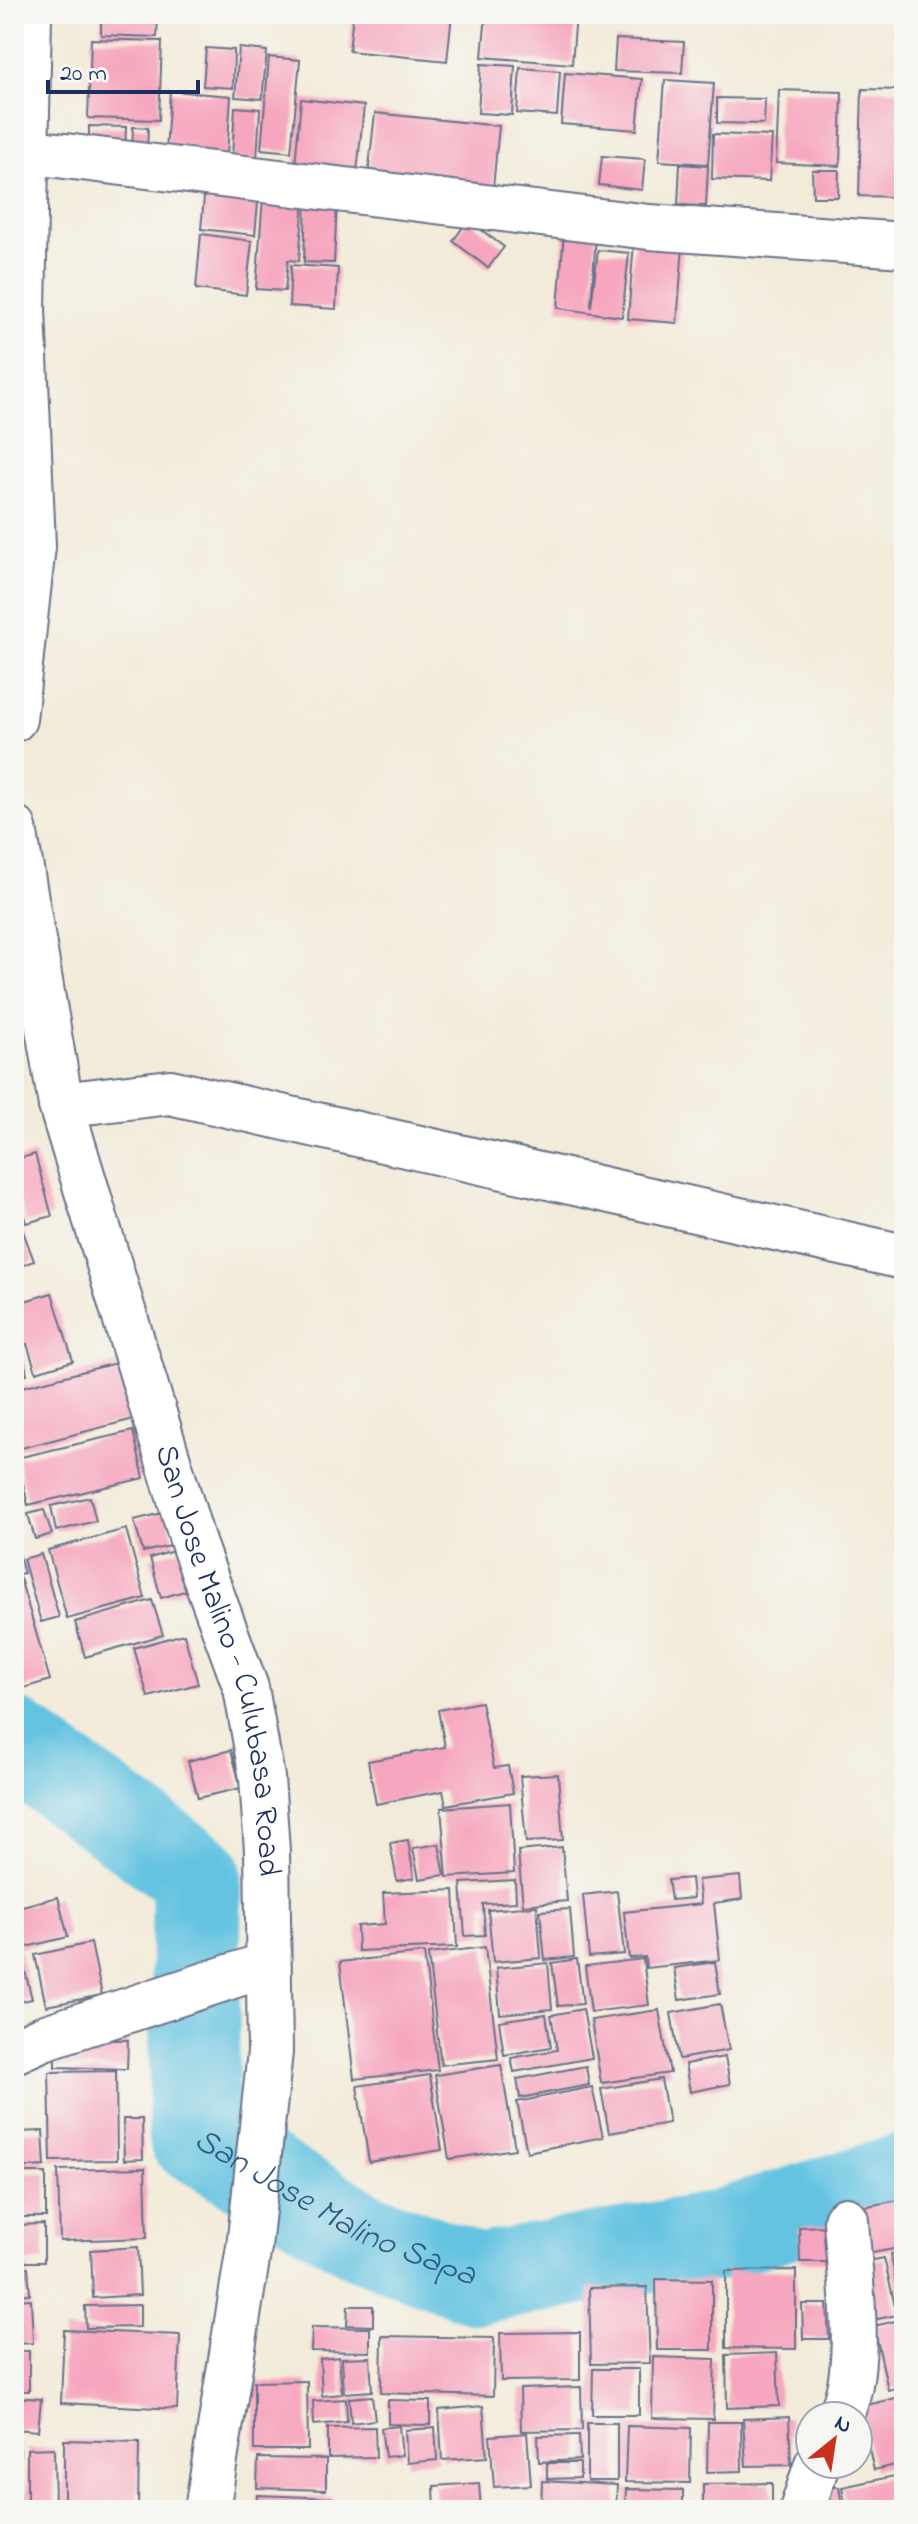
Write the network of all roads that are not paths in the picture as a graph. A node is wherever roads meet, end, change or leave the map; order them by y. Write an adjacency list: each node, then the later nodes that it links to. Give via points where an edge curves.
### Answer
1 (29, 14): 2 (street)
2 (24, 151): 3 (street, via 649,227); 4 (street, via 23,310 33,546)
3 (904, 245)
4 (14, 719)
5 (14, 828): 6 (street, San Jose Malino - Culubasa Road)
6 (61, 1105): 7 (street, via 170,1092); 8 (street, San Jose Malino - Culubasa Road, via 189,1532 246,1688 264,1807)
7 (904, 1257)
8 (266, 1965): 9 (street); 13 (street, San Jose Malino - Culubasa Road, via 270,2052 249,2247)
9 (14, 2051)
10 (846, 2220): 11 (street, via 852,2336)
11 (848, 2400)
12 (812, 2480): 14 (street)
13 (207, 2510)
14 (802, 2510)

